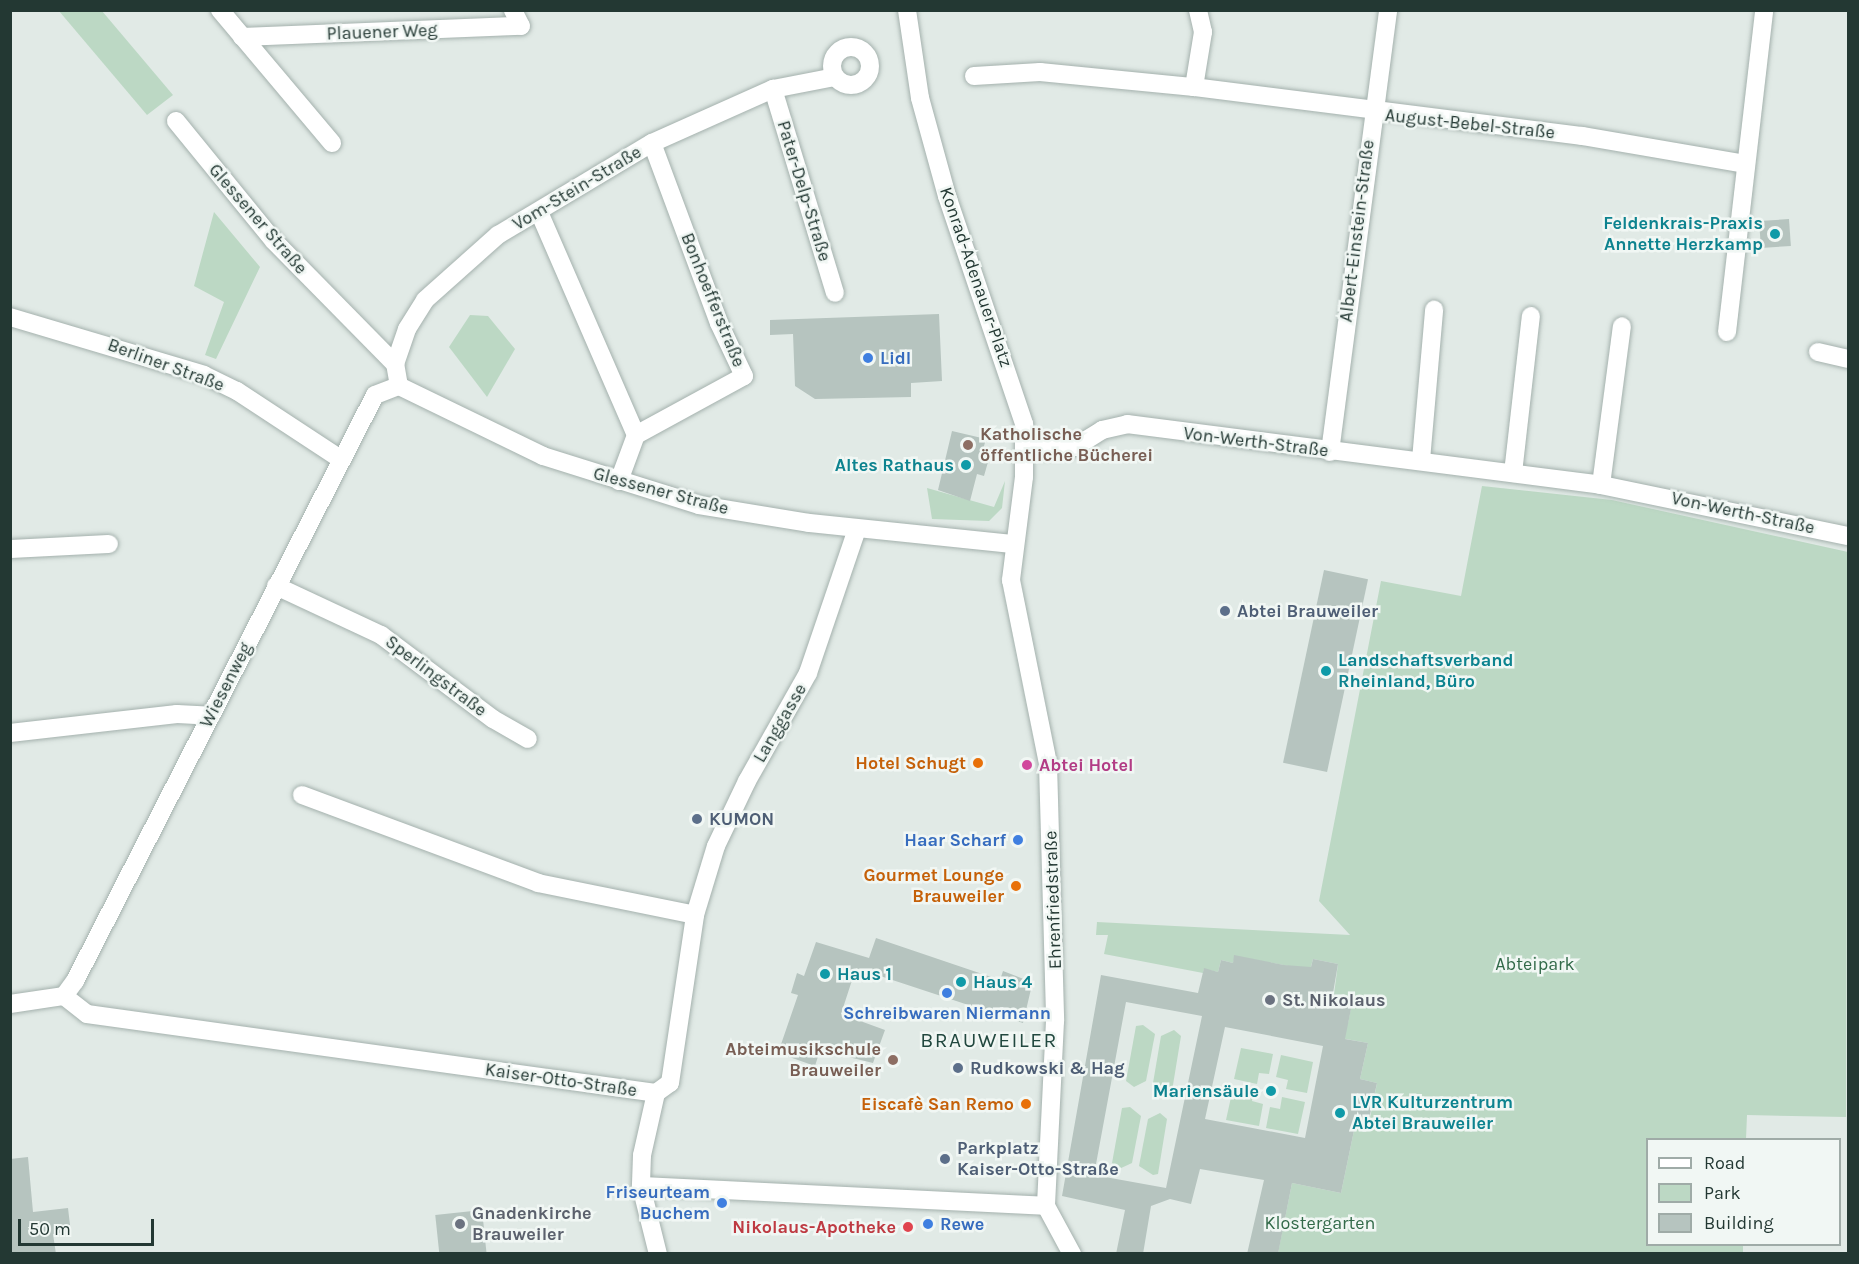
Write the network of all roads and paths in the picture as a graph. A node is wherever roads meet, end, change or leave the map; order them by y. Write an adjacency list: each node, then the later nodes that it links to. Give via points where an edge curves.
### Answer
1 (220, 10): 7 (street)
2 (907, 10): 29 (street, Konrad-Adenauer-Platz, via 920,98 947,196 1021,408)
3 (1198, 10): 10 (street, via 1203,32)
4 (1388, 10): 12 (street, Albert-Einstein-Straße)
5 (1764, 10): 16 (street)
6 (517, 18): 7 (street, Plauener Weg)
7 (242, 37): 14 (street)
8 (974, 76): 10 (street, August-Bebel-Straße, via 1040,72)
9 (835, 77): 11 (street, Vom-Stein-Straße)
10 (1194, 87): 12 (street, August-Bebel-Straße)
11 (773, 89): 15 (street, Vom-Stein-Straße); 18 (street, Pater-Delp-Straße)
12 (1371, 113): 16 (street, August-Bebel-Straße, via 1592,138); 30 (street, Albert-Einstein-Straße)
13 (176, 121): 26 (street, Glessener Straße, via 274,241)
14 (332, 143)
15 (652, 143): 17 (street, Vom-Stein-Straße); 28 (street, Bonhoefferstraße, via 718,323 744,376)
16 (1745, 164): 23 (street)
17 (539, 212): 26 (street, Vom-Stein-Straße, via 498,235 425,300 407,329); 28 (street)
18 (835, 293)
19 (1434, 310): 32 (street)
20 (1531, 316): 33 (street)
21 (10, 317): 31 (street, Berliner Straße, via 204,375 237,391)
22 (1622, 326): 35 (street)
23 (1727, 332)
24 (1818, 352): 25 (street)
25 (1848, 359)
26 (395, 364): 27 (street, Vom-Stein-Straße)
27 (399, 386): 31 (street, Wiesenweg, via 375,394); 34 (street, Glessener Straße, via 543,456)
28 (636, 435): 34 (street)
29 (1025, 451): 30 (street, Von-Werth-Straße, via 1075,447 1102,430 1127,424); 39 (street, Konrad-Adenauer-Platz)
30 (1330, 452): 32 (street, Von-Werth-Straße)
31 (339, 458): 41 (street, Wiesenweg)
32 (1421, 460): 33 (street, Von-Werth-Straße)
33 (1513, 473): 35 (street, Von-Werth-Straße)
34 (619, 481): 36 (street, Glessener Straße, via 699,505)
35 (1601, 485): 37 (street, Von-Werth-Straße)
36 (857, 529): 39 (street, Glessener Straße); 46 (street, Langgasse, via 808,673 747,780 716,846)
37 (1848, 536)
38 (109, 544): 40 (street)
39 (1013, 544): 51 (street, Ehrenfriedstraße, via 1013,599 1048,764 1055,1021)
40 (10, 549)
41 (276, 586): 42 (street, Wiesenweg); 44 (street, Sperlingstraße, via 381,635 493,719)
42 (211, 716): 43 (street, via 177,714); 47 (street, Wiesenweg)
43 (10, 733)
44 (528, 739)
45 (302, 795): 46 (street, via 537,883)
46 (695, 915): 49 (street, Langgasse, via 670,1083)
47 (64, 996): 48 (street); 49 (street, Kaiser-Otto-Straße, via 87,1014)
48 (10, 1004)
49 (656, 1093): 50 (street, Kaiser-Otto-Straße, via 642,1155)
50 (640, 1186): 51 (street); 52 (street, Kaiser-Otto-Straße)
51 (1046, 1206): 53 (street)
52 (658, 1254)
53 (1072, 1254)

